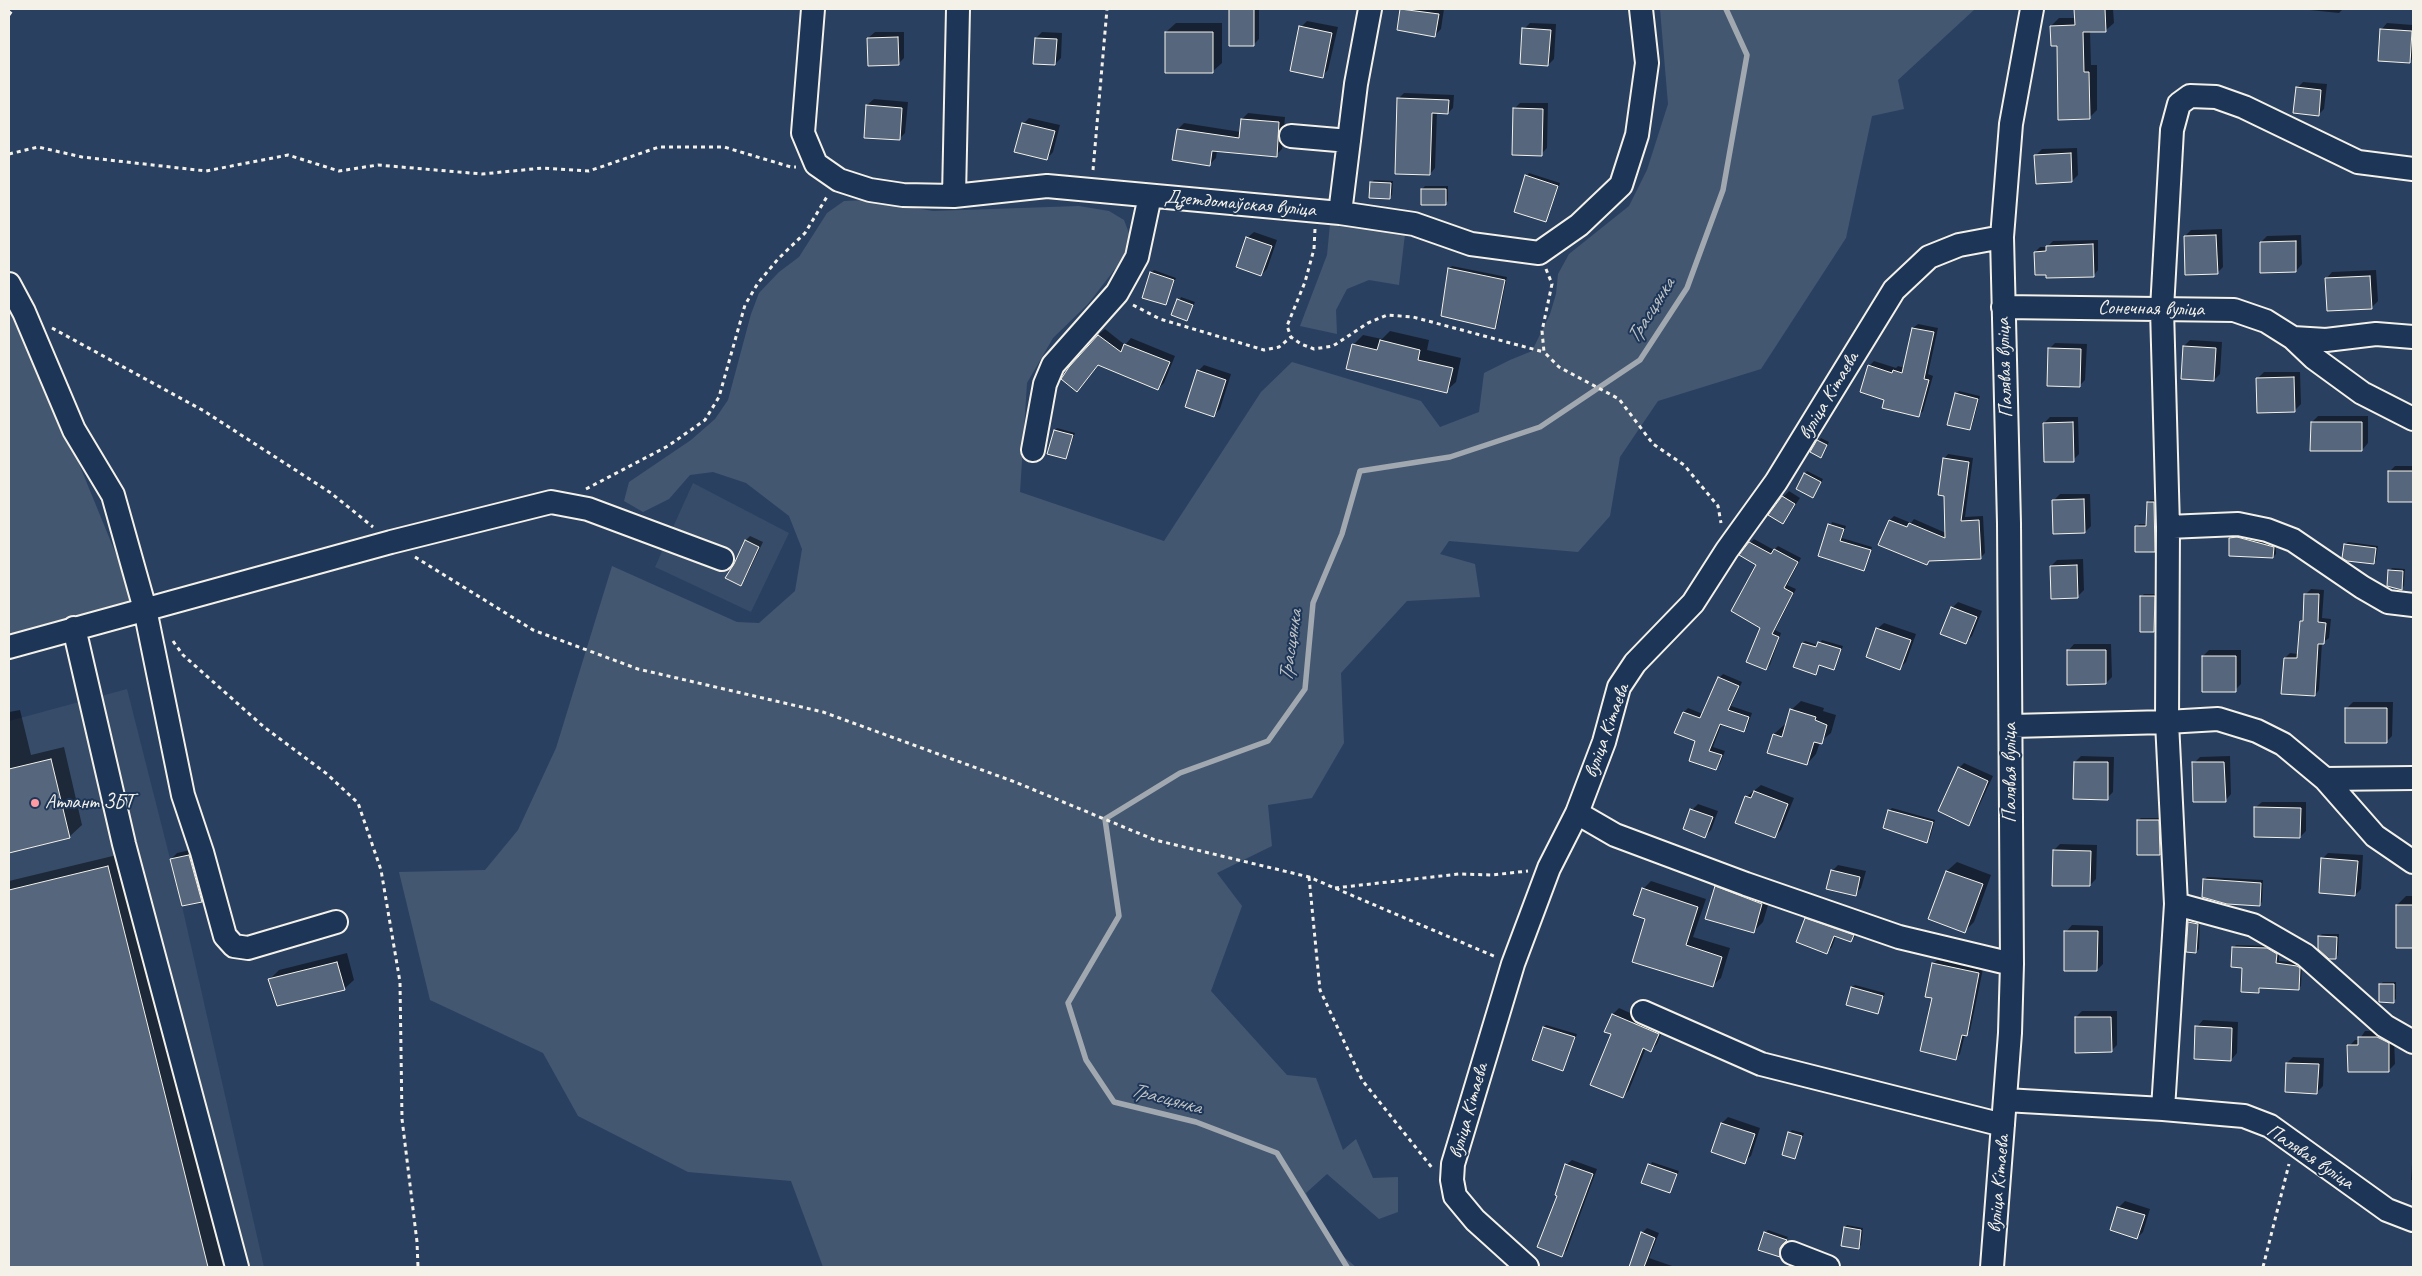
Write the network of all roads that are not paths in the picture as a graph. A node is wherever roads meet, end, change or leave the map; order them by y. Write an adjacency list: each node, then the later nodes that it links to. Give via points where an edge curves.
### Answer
1 (813, 9): 9 (street, Дзетдомаўская вуліца, via 803,133 816,164 839,180 870,190)
2 (958, 9): 9 (street)
3 (1370, 9): 7 (street)
4 (1641, 9): 11 (street, Дзетдомаўская вуліца, via 1647,64 1637,135 1621,185 1579,225 1538,253 1472,244 1414,224)
5 (2032, 9): 12 (street, Палявая вуліца, via 2011,124)
6 (1291, 136): 7 (street)
7 (1349, 141): 11 (street)
8 (2413, 169): 15 (street, via 2358,162 2244,107 2216,97 2190,96 2179,104 2172,130)
9 (954, 196): 10 (street, Дзетдомаўская вуліца, via 1047,186)
10 (1150, 196): 11 (street, Дзетдомаўская вуліца); 19 (street, via 1138,257 1117,293 1053,365 1045,384)
11 (1340, 213)
12 (2002, 237): 14 (street, Палявая вуліца); 30 (street, вуліца Кітаева, via 1959,245 1929,257 1894,290 1776,482 1693,603 1635,662 1619,687 1604,742)
13 (9, 284): 23 (street, via 74,430 113,495)
14 (2003, 307): 15 (street, Сонечная вуліца); 27 (street, Палявая вуліца)
15 (2162, 309): 17 (street, Сонечная вуліца, via 2234,310 2266,321); 20 (street)
16 (2413, 337): 17 (street, Сонечная вуліца, via 2376,334 2326,340)
17 (2293, 338): 18 (street, Сонечная вуліца, via 2314,358 2362,393)
18 (2413, 419)
19 (1033, 450)
20 (2168, 527): 22 (street, via 2238,524 2267,530 2293,540 2388,602); 26 (street)
21 (722, 559): 23 (street, via 588,509 551,502)
22 (2413, 605)
23 (145, 609): 24 (street); 33 (street, via 183,795 225,936 234,946 248,948)
24 (74, 628): 25 (street); 42 (street, via 124,844)
25 (9, 647)
26 (2167, 722): 27 (street); 29 (street, via 2218,718 2257,731 2283,744); 32 (street)
27 (2012, 726): 34 (street, Палявая вуліца)
28 (2413, 778): 29 (street)
29 (2325, 779): 31 (street, via 2375,836)
30 (1577, 814): 34 (street, via 1615,835 1791,900 1899,937); 43 (street, вуліца Кітаева, via 1550,868 1513,964 1453,1164 1455,1196 1475,1220)
31 (2413, 862)
32 (2176, 904): 36 (street, via 2253,925 2305,955 2386,1026); 38 (street)
33 (336, 922)
34 (2012, 964): 37 (street, Палявая вуліца)
35 (1642, 1012): 39 (street, via 1761,1064)
36 (2413, 1042)
37 (2006, 1100): 38 (street, Палявая вуліца); 39 (street, вуліца Кітаева)
38 (2163, 1108): 40 (street, Палявая вуліца, via 2244,1116 2270,1126 2387,1210)
39 (2003, 1125): 45 (street, вуліца Кітаева)
40 (2413, 1220)
41 (1792, 1253): 44 (street)
42 (237, 1267)
43 (1527, 1267)
44 (1828, 1267)
45 (1992, 1267)

